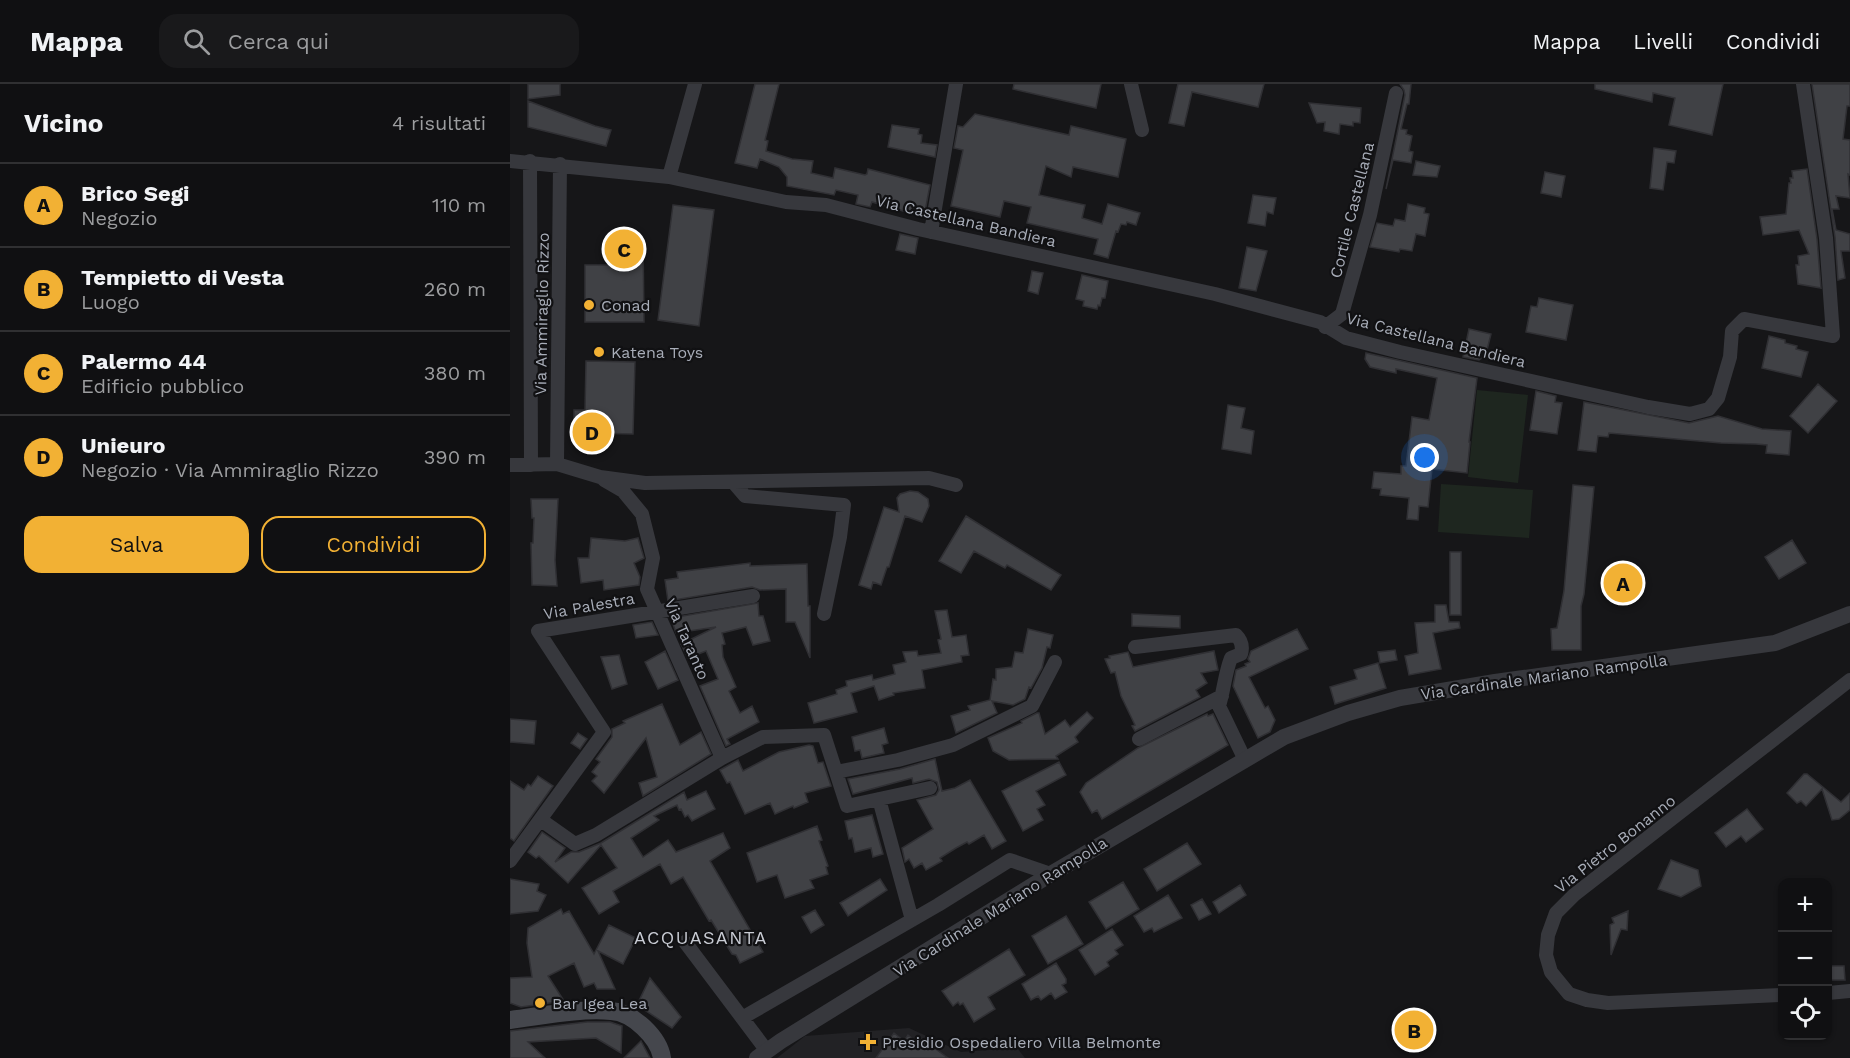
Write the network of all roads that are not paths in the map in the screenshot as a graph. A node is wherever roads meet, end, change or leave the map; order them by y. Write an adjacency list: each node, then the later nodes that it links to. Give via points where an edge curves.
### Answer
1 (695, 84): 10 (street)
2 (956, 84): 11 (street)
3 (1131, 84): 6 (street)
4 (1803, 84): 12 (street, Via Castellana Bandiera, via 1826,238 1833,336 1744,319 1732,331 1719,398 1709,409 1690,414 1648,407 1400,352 1346,338)
5 (1396, 93): 12 (street, Cortile Castellana, via 1370,214 1342,314)
6 (1142, 130)
7 (510, 160): 8 (street, Via Castellana Bandiera)
8 (530, 161): 9 (street, Via Castellana Bandiera); 15 (street)
9 (560, 164): 10 (street, Via Castellana Bandiera); 13 (street, Via Ammiraglio Rizzo)
10 (669, 177): 11 (street, Via Castellana Bandiera, via 786,202 826,205)
11 (931, 231): 12 (street, Via Castellana Bandiera, via 1215,294 1320,322)
12 (1325, 327)
13 (557, 464): 15 (street); 16 (street)
14 (510, 465): 15 (street)
15 (531, 465)
16 (600, 477): 17 (street, via 645,483); 20 (street, Via Taranto, via 623,491 642,514 653,558 647,589)
17 (733, 482): 18 (street, via 929,478); 21 (street, via 745,496 844,505)
18 (956, 485)
19 (753, 596): 20 (street, Via Palestra)
20 (656, 611): 28 (street, Via Taranto); 33 (street, Via Palestra, via 538,632 604,732)
21 (824, 614)
22 (1850, 614): 29 (street, Via Cardinale Mariano Rampolla, via 1775,643 1495,681 1400,698 1284,737)
23 (1135, 647): 26 (street, via 1236,634 1242,650 1231,658)
24 (1054, 662): 30 (street, via 1032,706 953,745)
25 (1850, 680): 40 (street, Via Pietro Bonanno, via 1574,895 1556,913 1548,935 1546,955 1551,972 1569,994 1587,1000 1608,1003)
26 (1222, 696): 27 (street); 29 (street, via 1219,706)
27 (1140, 739)
28 (722, 758): 30 (street, via 763,737 824,735); 33 (street, via 575,844)
29 (1245, 760): 35 (street, Via Cardinale Mariano Rampolla)
30 (836, 772): 32 (street, via 847,806)
31 (930, 788): 32 (street)
32 (879, 799): 36 (street)
33 (541, 820): 34 (street)
34 (510, 861)
35 (1051, 874): 36 (street, via 1010,860); 43 (street, Via Cardinale Mariano Rampolla)
36 (912, 920): 41 (street)
37 (685, 942): 41 (street)
38 (1850, 991): 39 (street)
39 (1832, 993)
40 (1778, 995)
41 (742, 1018): 43 (street)
42 (510, 1020): 44 (main road, via 614,1011 640,1023 660,1046)
43 (762, 1054)
44 (662, 1058)

